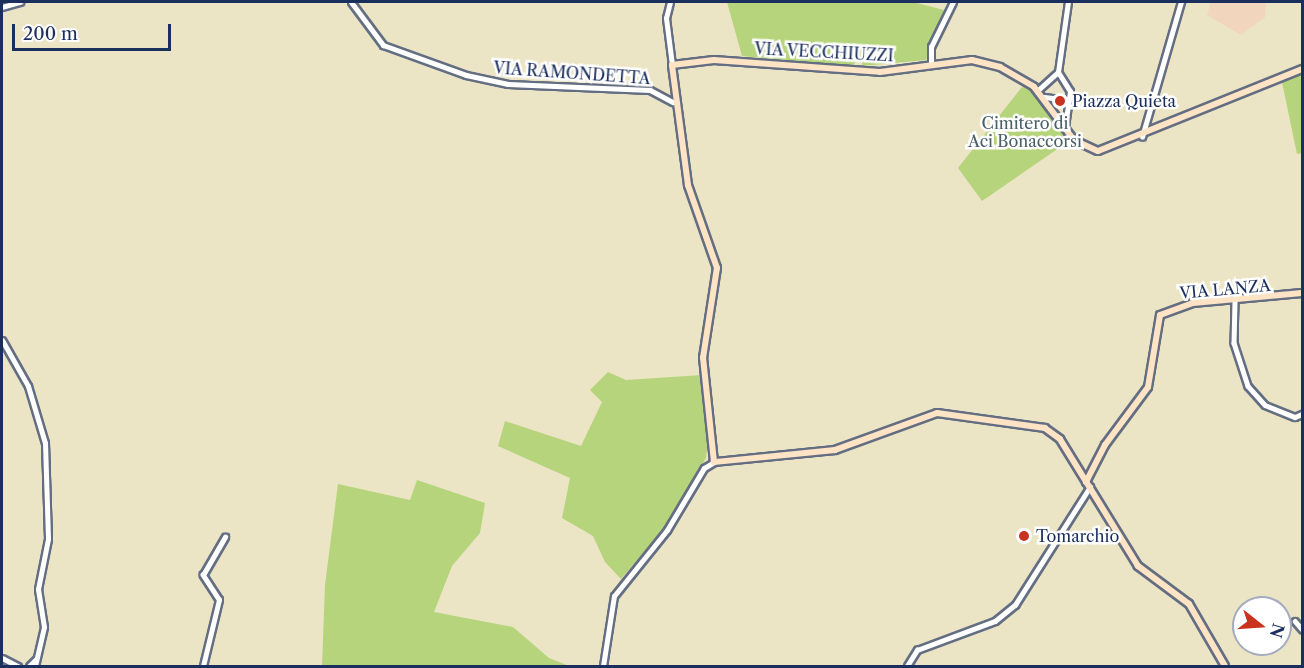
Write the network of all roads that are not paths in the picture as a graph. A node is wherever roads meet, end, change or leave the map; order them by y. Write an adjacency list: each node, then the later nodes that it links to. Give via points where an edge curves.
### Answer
1 (20, 2): 7 (street)
2 (351, 2): 15 (street, VIA RAMONDETTA, via 383,45 466,75 508,84 650,90)
3 (670, 2): 9 (street, VIA RAMONDETTA, via 666,18)
4 (953, 2): 8 (street, via 931,47)
5 (1068, 2): 11 (street)
6 (1180, 2): 17 (street)
7 (2, 7)
8 (931, 64): 9 (main road, VIA VECCHIUZZI, via 880,72 724,60); 12 (main road, VIA VECCHIUZZI, via 959,59 987,63)
9 (672, 65): 15 (main road)
10 (1302, 69): 17 (main road)
11 (1058, 72): 12 (street); 14 (street, via 1070,91)
12 (1038, 90): 13 (main road)
13 (1044, 97): 14 (street); 16 (main road)
14 (1069, 100): 16 (street)
15 (673, 102): 22 (main road, via 683,132 688,185 717,268 703,358)
16 (1065, 127): 17 (main road, via 1093,151)
17 (1142, 137)
18 (1302, 293): 19 (main road, VIA LANZA)
19 (1235, 302): 21 (street, via 1234,343 1248,386 1265,405 1295,417); 23 (main road, VIA LANZA, via 1193,303 1160,315 1148,387 1105,445)
20 (2, 340): 28 (street, via 28,386 45,443 48,539 38,589 44,627)
21 (1302, 414)
22 (714, 462): 23 (main road, via 835,450 920,416 957,413 1045,428 1060,439); 33 (street, via 704,468 667,530 614,596)
23 (1088, 484): 34 (street, via 1015,605 995,621 917,650); 35 (main road, via 1143,572 1189,604)
24 (225, 537): 32 (street, via 203,575 219,600)
25 (1295, 621): 26 (street)
26 (1302, 629)
27 (2, 658): 29 (street)
28 (37, 658): 30 (street); 31 (street)
29 (18, 666)
30 (28, 666)
31 (35, 666)
32 (203, 666)
33 (603, 666)
34 (907, 666)
35 (1225, 666)

